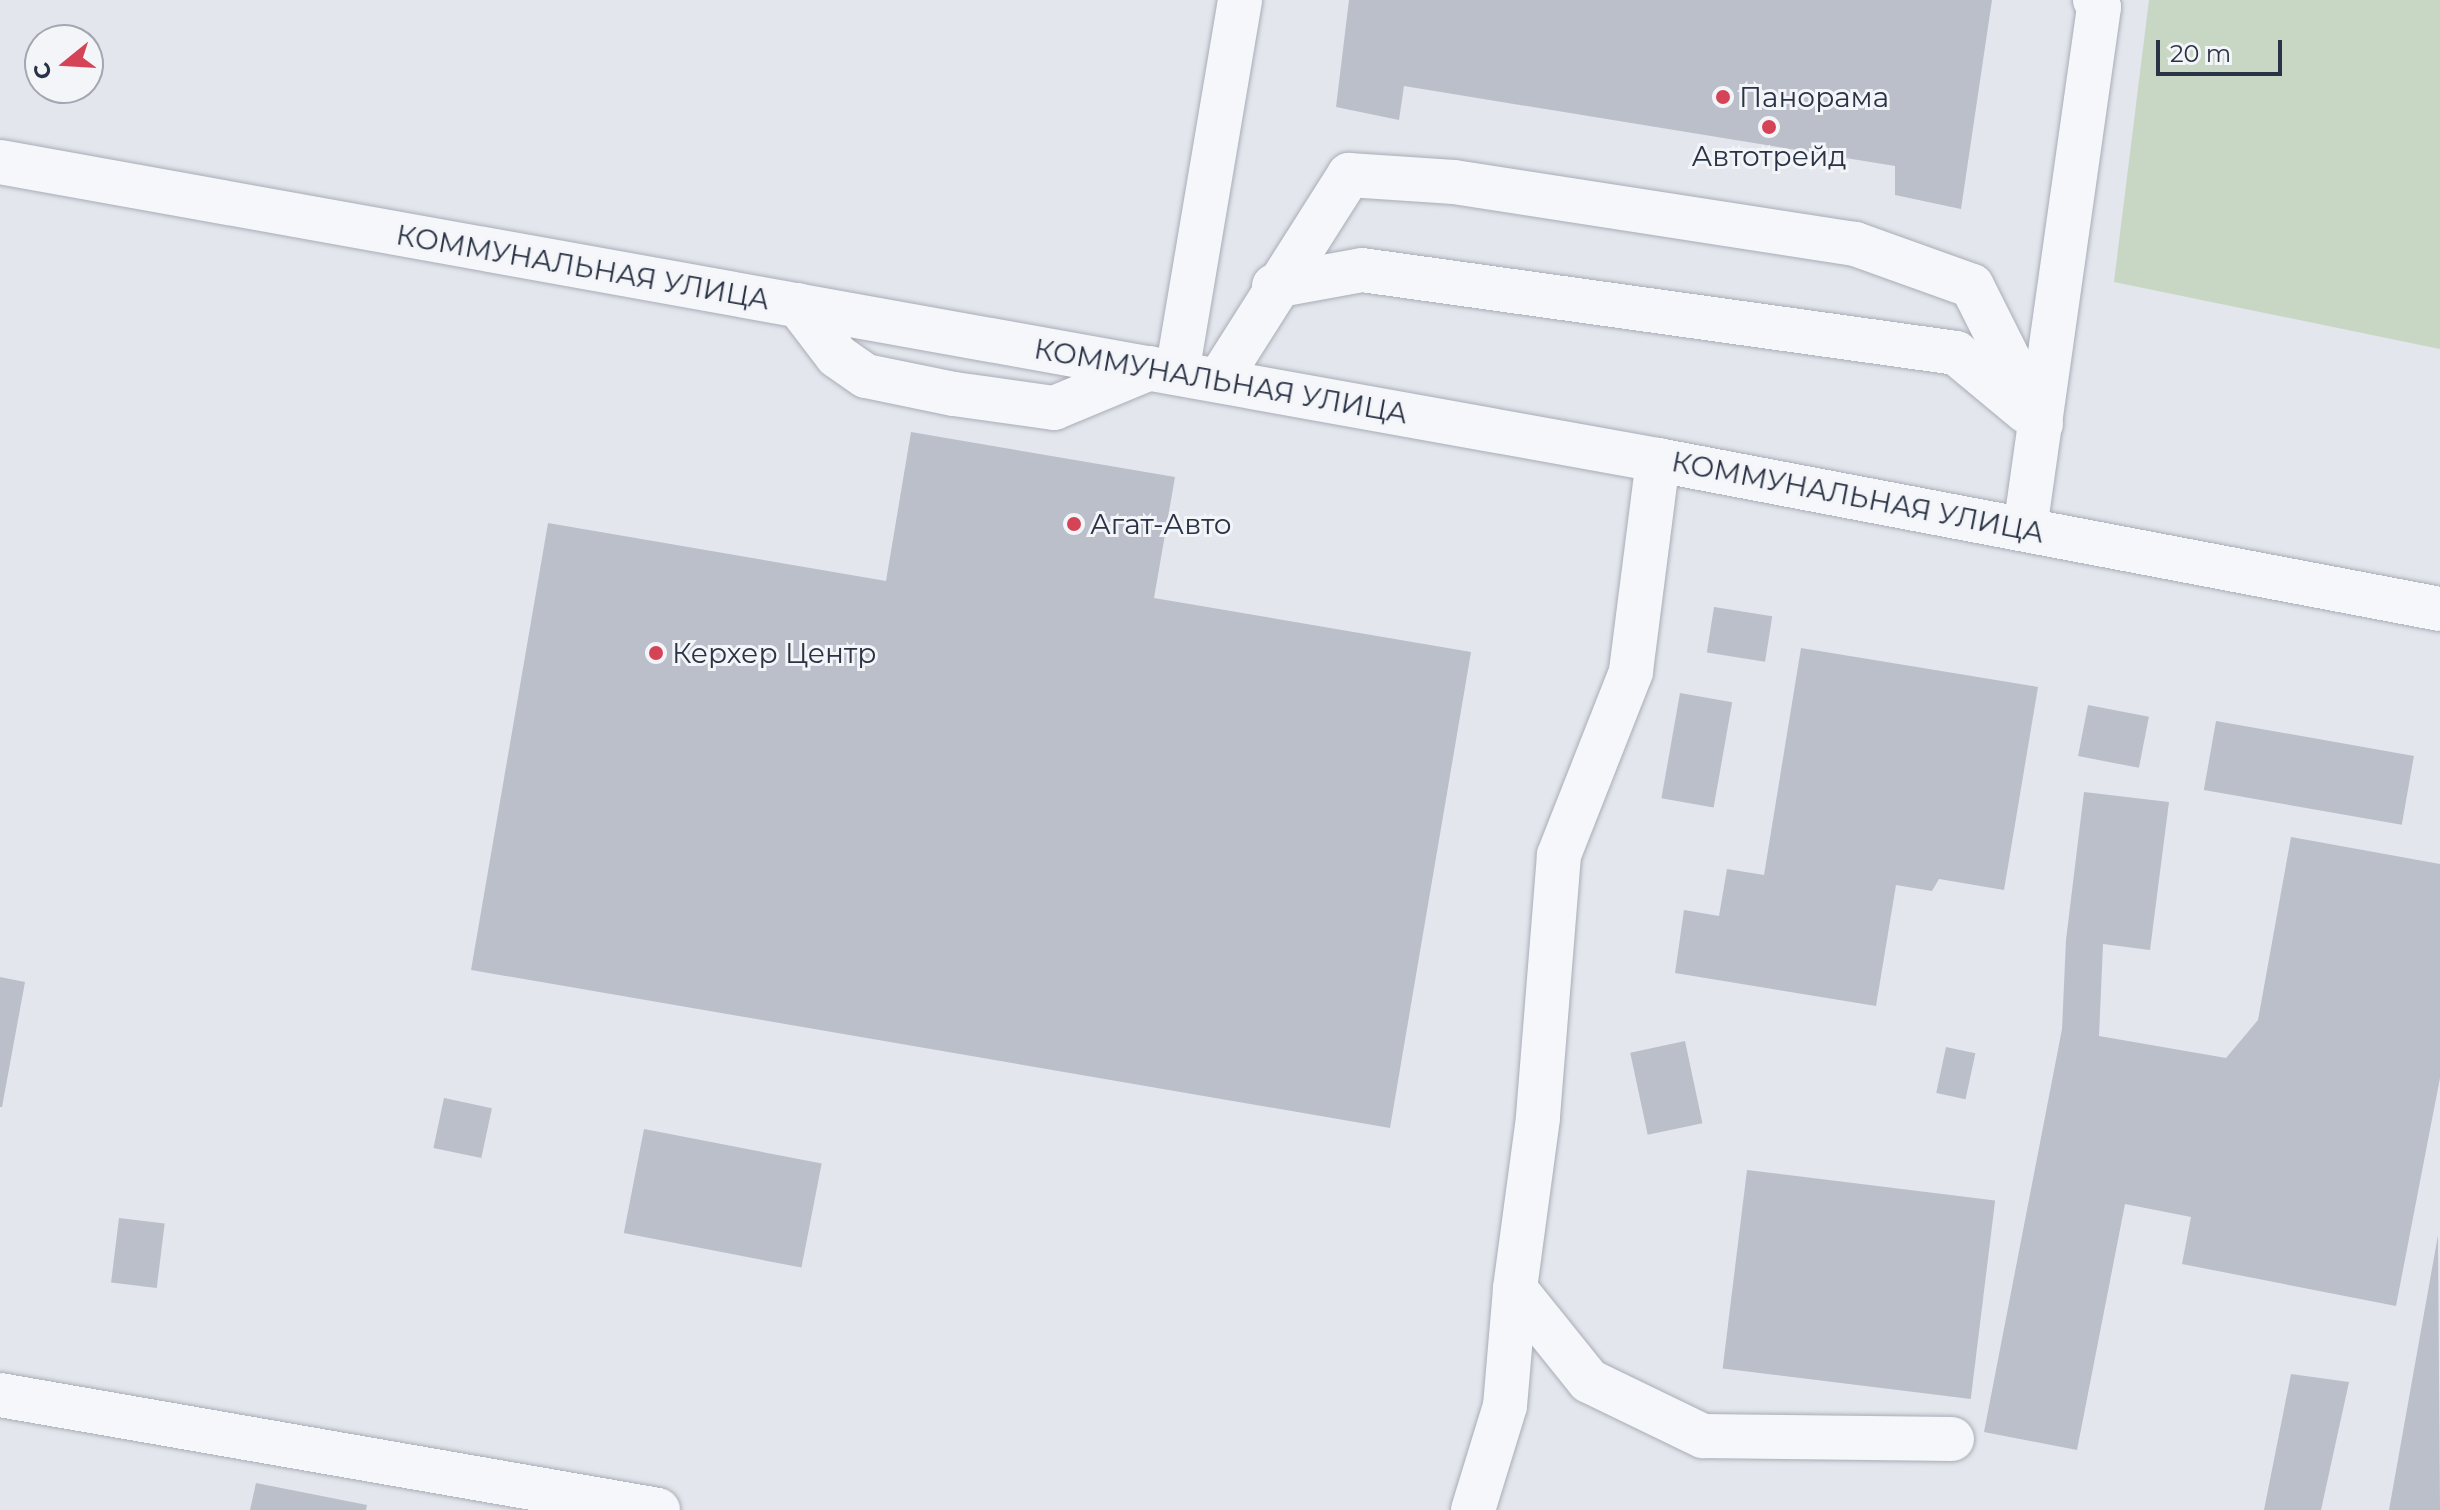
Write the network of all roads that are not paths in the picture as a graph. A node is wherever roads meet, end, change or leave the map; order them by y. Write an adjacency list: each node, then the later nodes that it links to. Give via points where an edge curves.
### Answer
1 (1240, 0): 6 (street)
2 (2095, 0): 7 (street, via 2099,7)
3 (0, 162): 5 (street, КОММУНАЛЬНАЯ УЛИЦА)
4 (1274, 286): 6 (street); 7 (street, via 1362,270 1956,353); 7 (street, via 1349,175 1454,182 1855,244 1972,286)
5 (798, 305): 6 (street, КОММУНАЛЬНАЯ УЛИЦА); 6 (street, via 837,356 866,376 954,394 1054,408)
6 (1182, 374): 8 (street, КОММУНАЛЬНАЯ УЛИЦА)
7 (2041, 424): 9 (street)
8 (1658, 460): 9 (street, КОММУНАЛЬНАЯ УЛИЦА); 11 (street, via 1631,672 1559,855 1538,1118)
9 (2025, 529): 10 (street, КОММУНАЛЬНАЯ УЛИЦА)
10 (2440, 609)
11 (1515, 1289): 13 (street, via 1589,1381 1703,1436); 15 (street, via 1505,1406)
12 (0, 1395): 14 (street)
13 (1952, 1439)
14 (658, 1510)
15 (1473, 1510)

